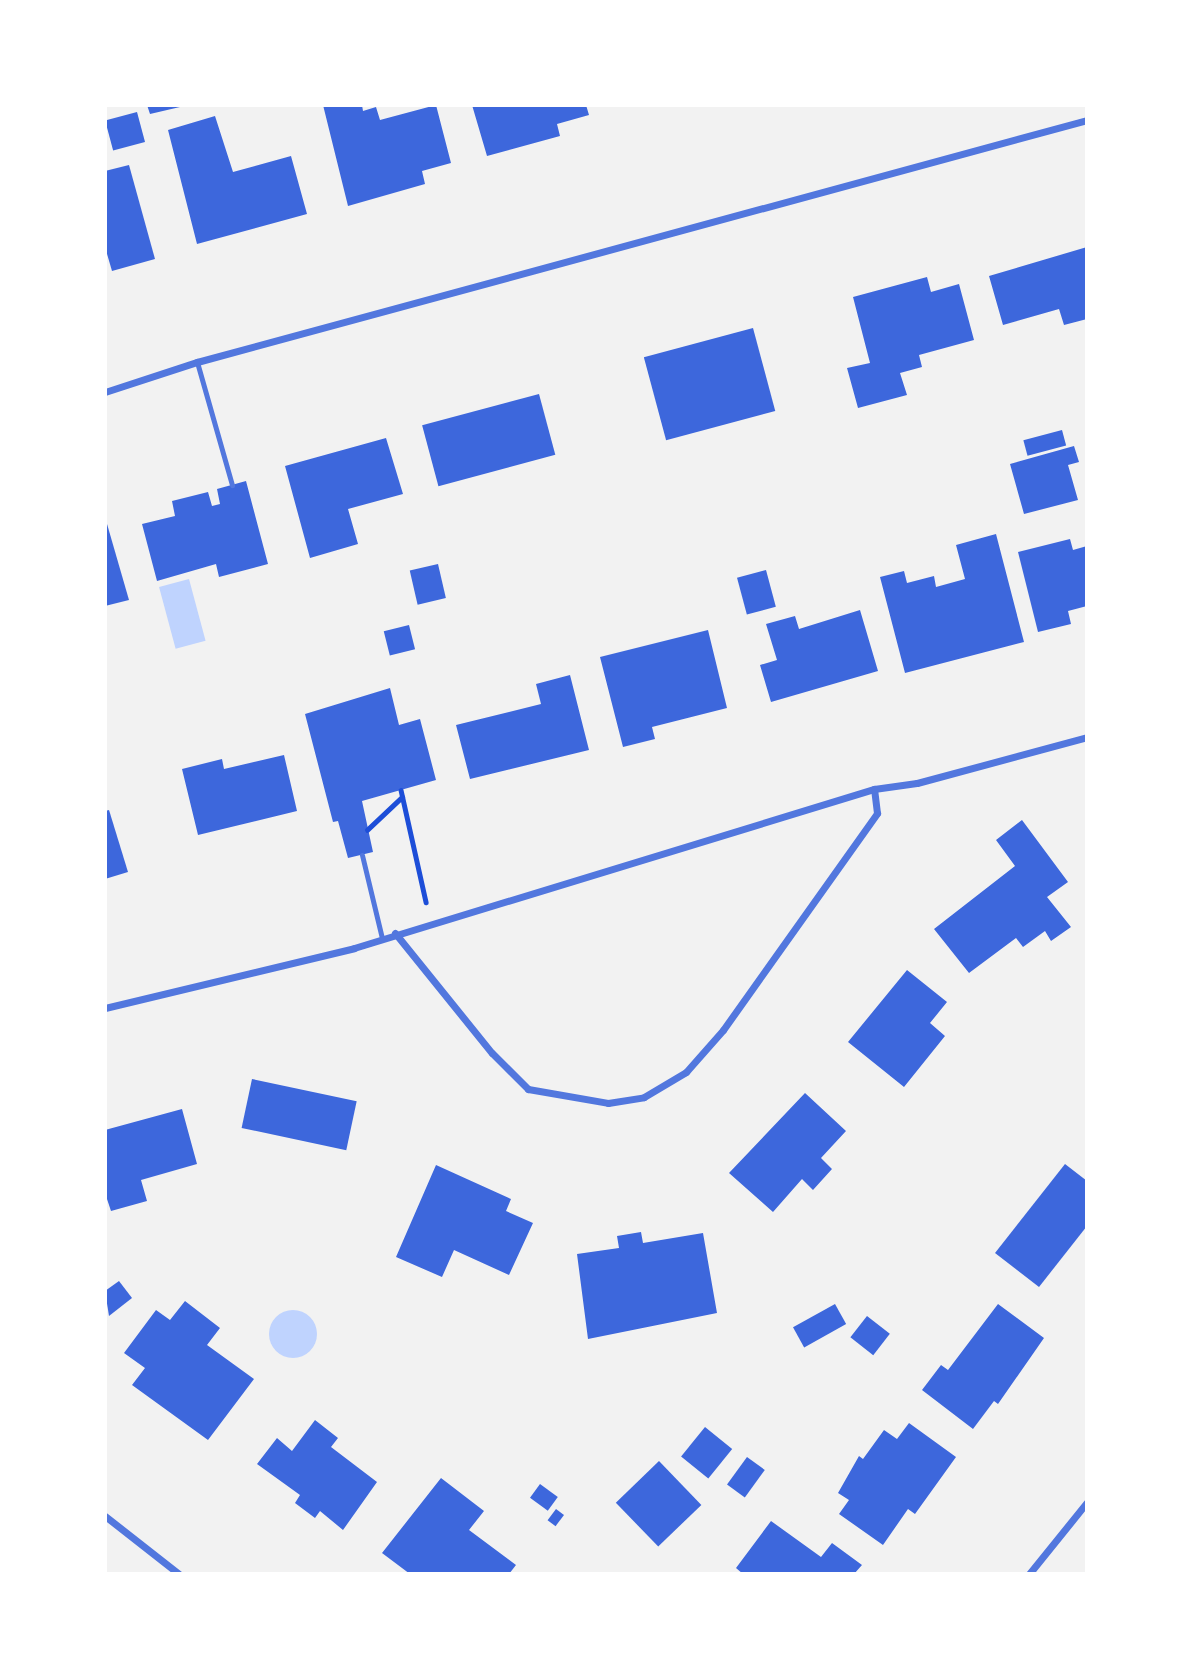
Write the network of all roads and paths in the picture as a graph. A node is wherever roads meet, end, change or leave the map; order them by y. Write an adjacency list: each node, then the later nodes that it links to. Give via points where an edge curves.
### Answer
1 (1087, 120): 2 (street)
2 (197, 362): 4 (street); 5 (lane)
3 (105, 382): 4 (lane)
4 (106, 391)
5 (232, 485)
6 (1087, 737): 7 (street, via 917,783)
7 (874, 789): 12 (street); 13 (street, via 877,813 723,1030 686,1072 643,1097 608,1103 528,1089 492,1053)
8 (401, 790): 9 (path)
9 (402, 796): 10 (path); 12 (path)
10 (367, 830)
11 (362, 855): 14 (lane)
12 (430, 923): 13 (street)
13 (395, 933): 14 (street)
14 (382, 938): 15 (street)
15 (105, 1008)
16 (1087, 1502): 19 (street)
17 (105, 1516): 18 (street)
18 (179, 1574)
19 (1029, 1574)

